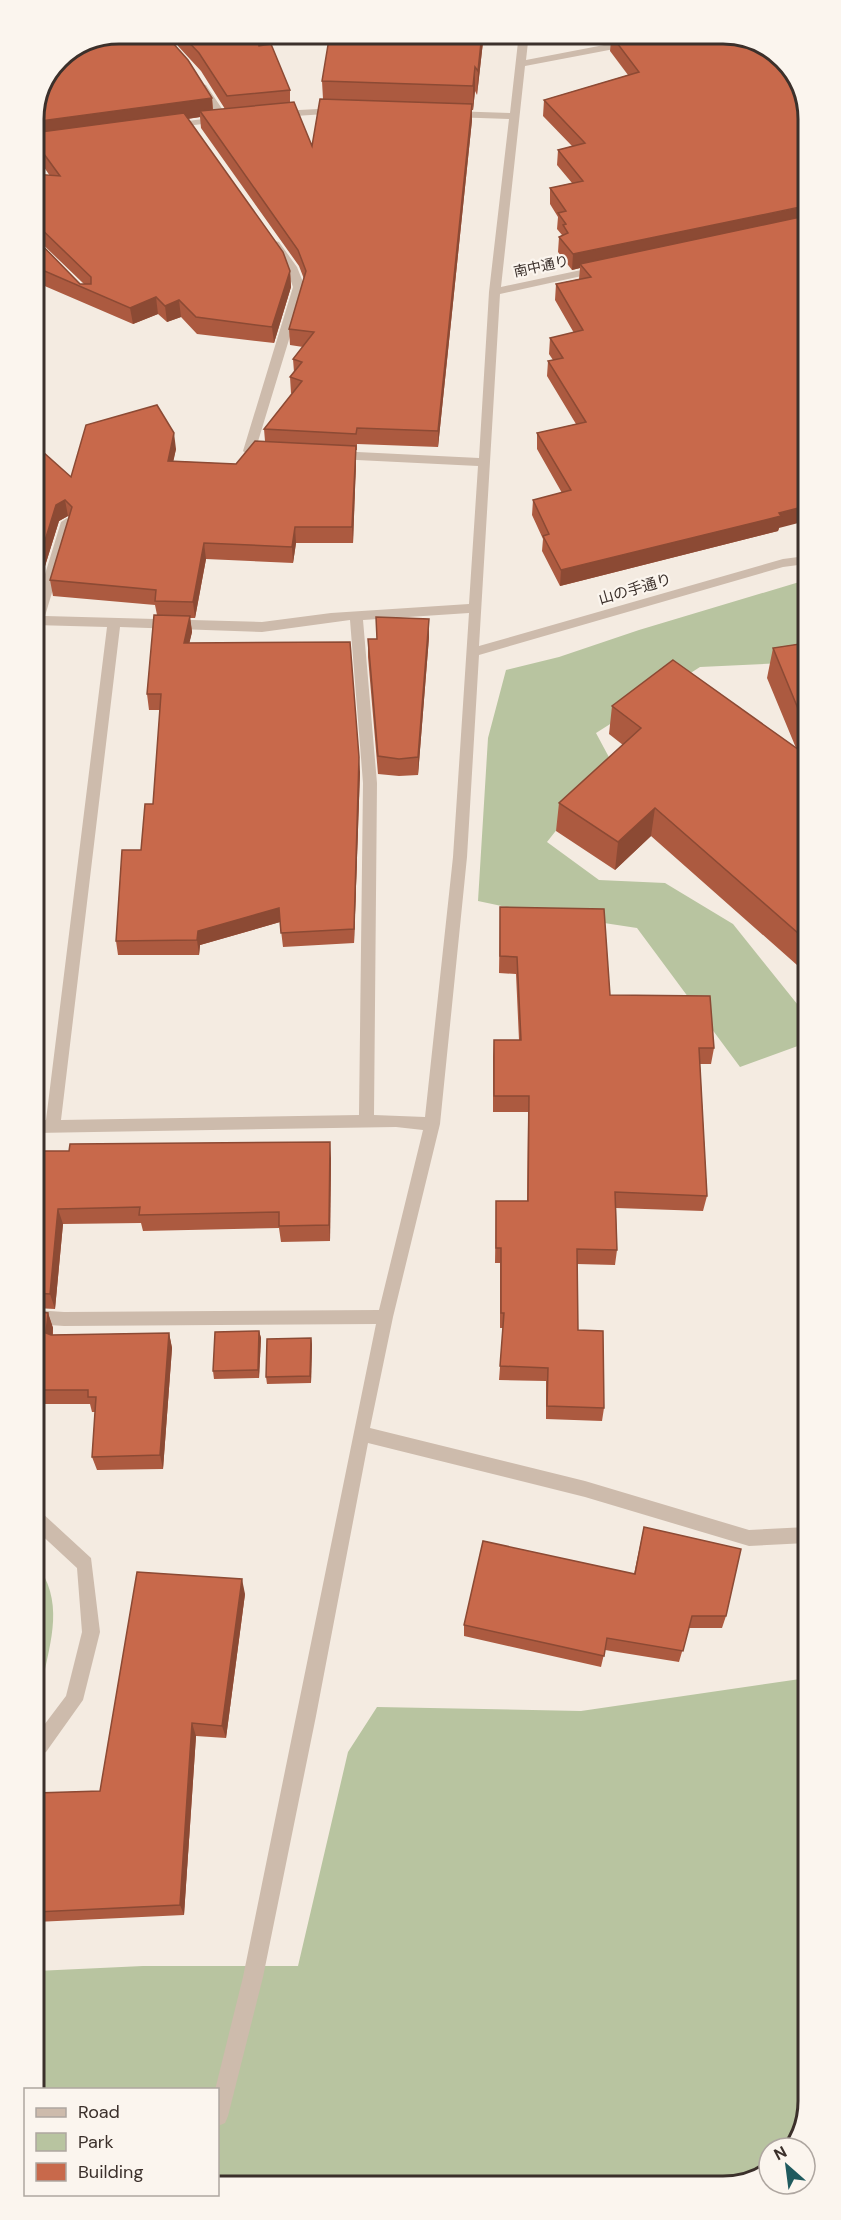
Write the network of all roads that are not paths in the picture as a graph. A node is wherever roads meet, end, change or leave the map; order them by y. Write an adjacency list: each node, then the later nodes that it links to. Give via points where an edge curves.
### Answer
1 (523, 44): 3 (street)
2 (628, 44): 3 (street)
3 (521, 64): 8 (street)
4 (195, 74): 9 (street, via 207,97 229,119 194,129)
5 (344, 111): 7 (street)
6 (438, 114): 8 (street)
7 (267, 115)
8 (514, 116): 12 (street)
9 (157, 128)
10 (271, 238): 13 (street, via 299,287 249,451)
11 (610, 267): 12 (street, 南中通り)
12 (495, 292): 15 (street)
13 (272, 452)
14 (330, 455): 15 (street)
15 (484, 462): 19 (street)
16 (67, 522): 18 (street)
17 (798, 561): 23 (street, 山の手通り)
18 (44, 593)
19 (475, 608): 22 (street); 23 (street)
20 (44, 620): 21 (street)
21 (114, 624): 22 (street, via 262,627 331,617); 27 (street)
22 (356, 626): 24 (street, via 370,783)
23 (474, 652): 25 (street, via 460,857)
24 (366, 1122): 25 (street); 27 (street)
25 (432, 1124): 28 (street)
26 (43, 1127): 27 (street)
27 (53, 1127)
28 (385, 1317): 29 (street); 30 (street)
29 (43, 1318)
30 (362, 1434): 32 (street, via 585,1490 749,1539); 34 (street, via 253,1977)
31 (43, 1525): 33 (street, via 86,1564 92,1632 74,1700)
32 (798, 1536)
33 (43, 1742)
34 (219, 2112)

